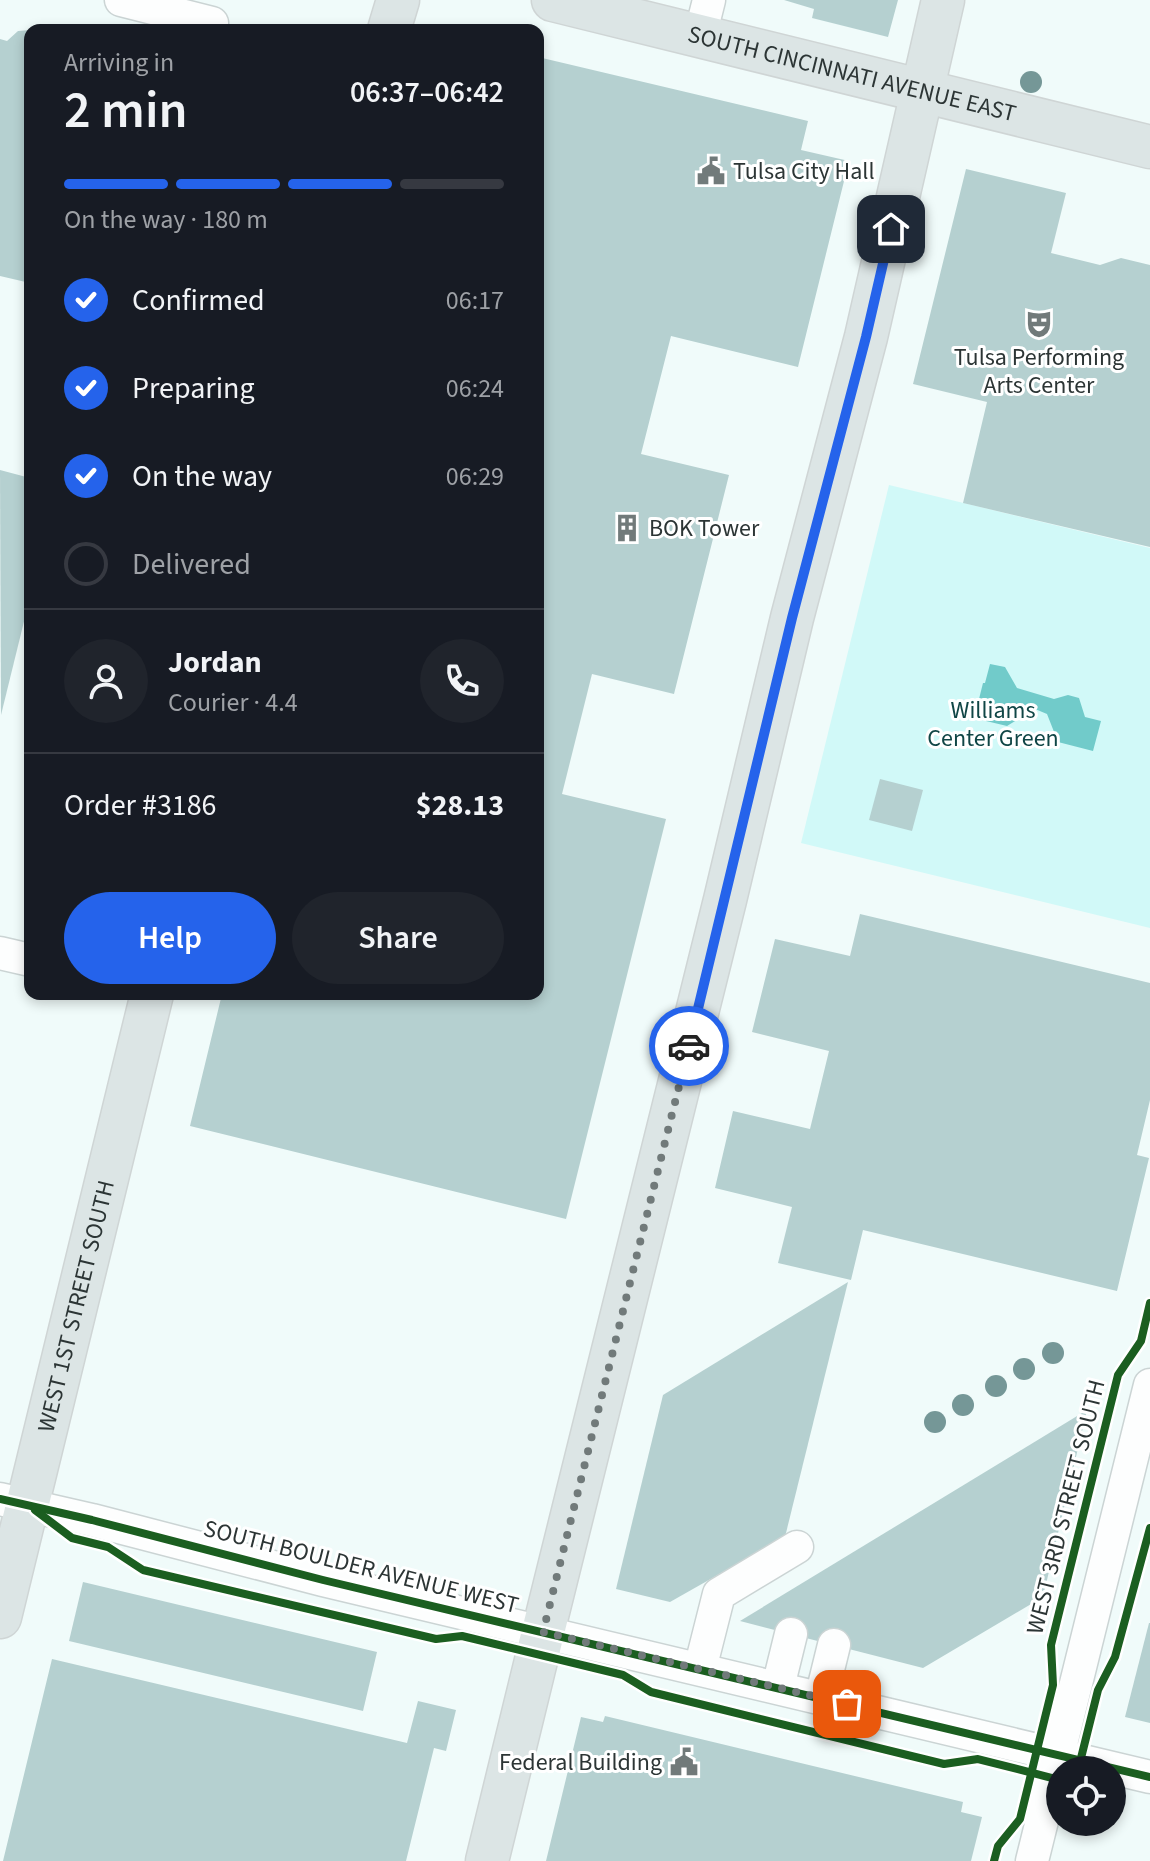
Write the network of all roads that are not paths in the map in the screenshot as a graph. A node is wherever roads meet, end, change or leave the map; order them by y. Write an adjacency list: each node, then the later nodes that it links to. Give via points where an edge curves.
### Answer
1 (121, 0): 7 (street)
2 (398, 0): 8 (main road)
3 (553, 0): 5 (main road, SOUTH CINCINNATI AVENUE EAST)
4 (943, 0): 9 (main road)
5 (606, 6): 6 (main road, SOUTH CINCINNATI AVENUE EAST)
6 (684, 16): 9 (main road, SOUTH CINCINNATI AVENUE EAST)
7 (205, 24)
8 (391, 24)
9 (922, 92): 10 (main road, SOUTH CINCINNATI AVENUE EAST); 18 (main road, via 866,337)
10 (1150, 147)
11 (0, 953): 12 (street)
12 (24, 959)
13 (150, 1000): 15 (main road, WEST 1ST STREET SOUTH)
14 (1150, 1385): 24 (street)
15 (14, 1502): 17 (main road, WEST 1ST STREET SOUTH); 18 (street, SOUTH BOULDER AVENUE WEST)
16 (797, 1547): 21 (street, via 719,1594)
17 (0, 1617)
18 (543, 1632): 21 (street, SOUTH BOULDER AVENUE WEST); 26 (main road)
19 (791, 1634): 22 (street)
20 (834, 1645): 23 (street)
21 (700, 1669): 22 (street, SOUTH BOULDER AVENUE WEST)
22 (778, 1687): 23 (street, SOUTH BOULDER AVENUE WEST)
23 (821, 1698): 24 (street, SOUTH BOULDER AVENUE WEST)
24 (1059, 1754): 25 (street, SOUTH BOULDER AVENUE WEST); 27 (street)
25 (1150, 1777)
26 (487, 1861)
27 (1032, 1861)

